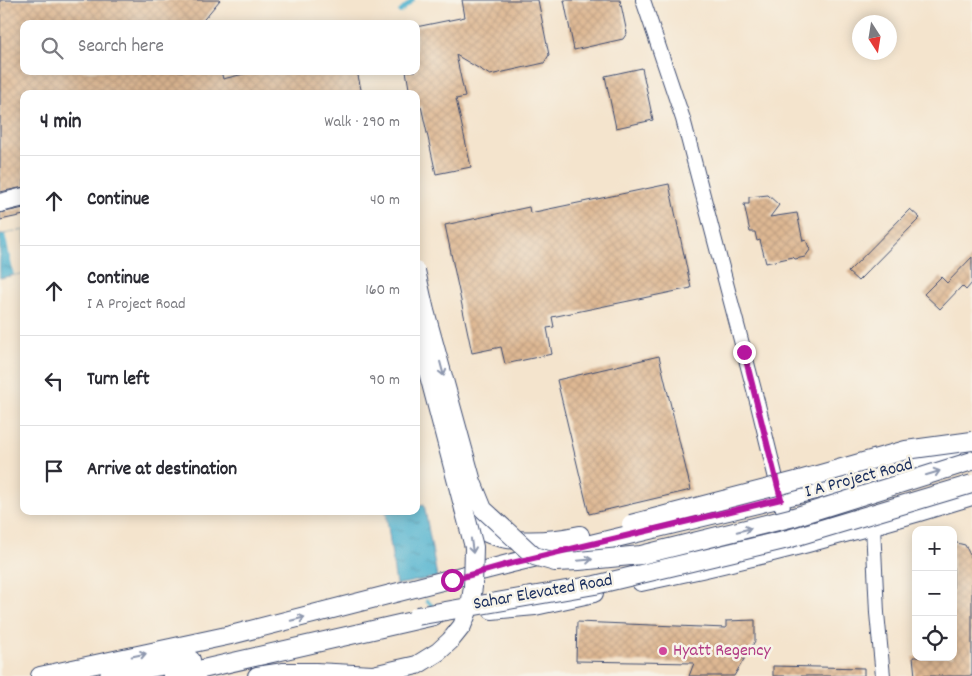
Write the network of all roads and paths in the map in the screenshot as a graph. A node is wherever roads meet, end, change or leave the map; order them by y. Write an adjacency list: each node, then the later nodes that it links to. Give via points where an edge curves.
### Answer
1 (643, 0): 12 (street, via 684,119)
2 (20, 198): 3 (main road)
3 (0, 203)
4 (420, 289): 5 (main road, Sahar Elevated Road, bridge)
5 (425, 311): 9 (main road, Sahar Elevated Road, one-way to 9, bridge, via 472,482 483,509 534,556 555,562 640,555 794,517); 19 (main road, one-way to 19, bridge, via 423,353 474,546 473,586 462,626 450,642 417,665 373,675 284,672)
6 (420, 372): 7 (main road, bridge, via 429,390 456,496 475,525 492,535 528,542 557,540 631,524 906,450)
7 (972, 441)
8 (972, 449): 12 (main road, I A Project Road)
9 (972, 461)
10 (972, 484): 16 (main road, Sahar Elevated Road, bridge, via 788,539 594,585)
11 (972, 496): 13 (main road)
12 (781, 499): 14 (street); 16 (main road, I A Project Road, one-way to 12, via 512,563)
13 (873, 526): 14 (main road); 20 (street)
14 (791, 548): 18 (main road, bridge, via 535,606 446,614)
15 (81, 672): 16 (main road); 17 (main road)
16 (106, 672)
17 (40, 676)
18 (172, 676)
19 (256, 676)
20 (883, 676)

